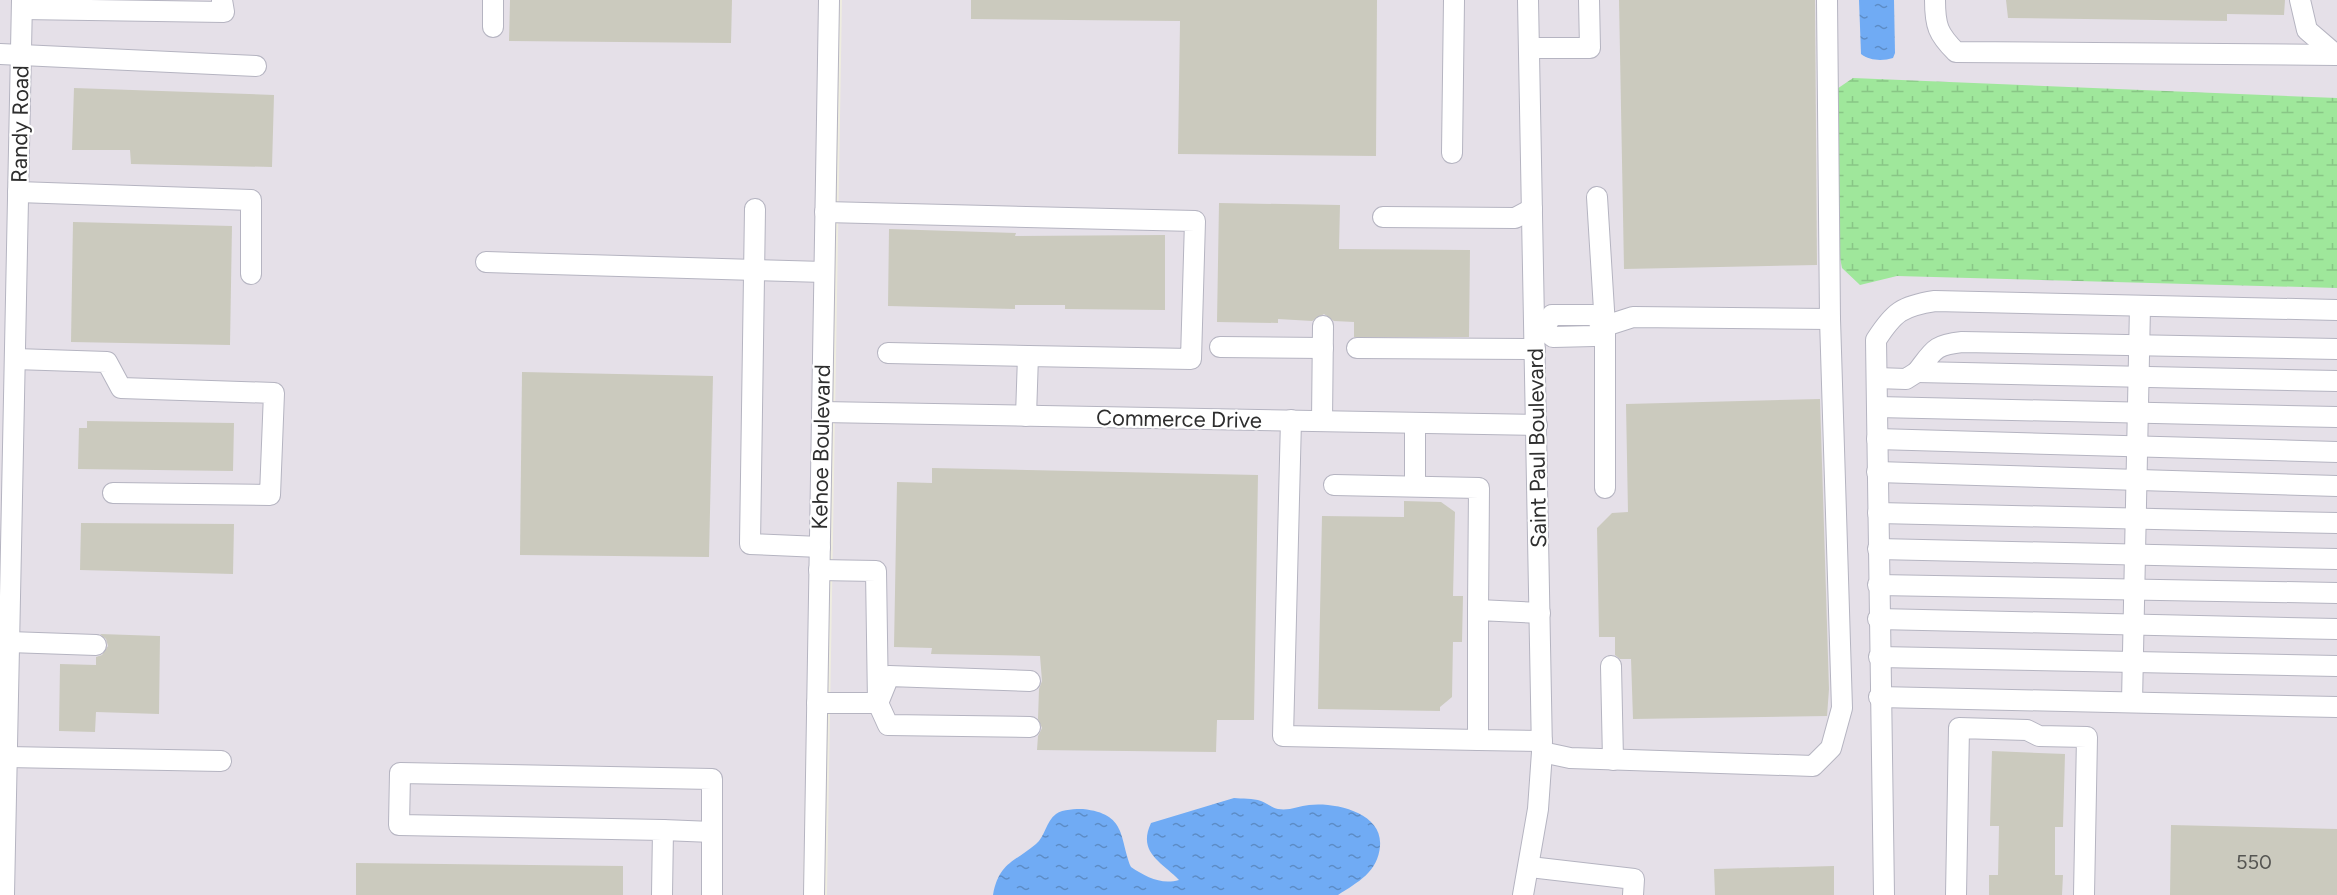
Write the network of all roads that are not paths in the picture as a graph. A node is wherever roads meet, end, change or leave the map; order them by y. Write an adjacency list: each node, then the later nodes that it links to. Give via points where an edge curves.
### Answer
1 (222, 0): 10 (street, via 224,12)
2 (493, 0): 11 (street)
3 (829, 0): 22 (street, Kehoe Boulevard)
4 (1454, 0): 17 (street)
5 (1528, 0): 12 (street, Saint Paul Boulevard)
6 (1589, 0): 12 (street, via 1590,48)
7 (1827, 0): 31 (street)
8 (1935, 0): 15 (street, via 1935,19 1941,37 1956,52)
9 (2300, 0): 15 (street, via 2307,30)
10 (22, 4): 14 (street, Randy Road)
11 (493, 27)
12 (1529, 48): 20 (street, Saint Paul Boulevard)
13 (0, 54): 14 (street)
14 (21, 54): 16 (street); 18 (street, Randy Road)
15 (2337, 55)
16 (256, 66)
17 (1452, 153)
18 (18, 192): 24 (street, Randy Road); 28 (street, via 251,200)
19 (1597, 196): 33 (street)
20 (1533, 208): 23 (street, via 1515,218); 34 (street, Saint Paul Boulevard)
21 (755, 209): 26 (street)
22 (825, 212): 27 (street, Kehoe Boulevard); 41 (street, via 1195,221 1191,359)
23 (1383, 217)
24 (9, 262): 42 (street, Randy Road)
25 (486, 262): 26 (street)
26 (752, 270): 27 (street); 71 (street, via 750,544)
27 (824, 272): 49 (street, Kehoe Boulevard)
28 (251, 273)
29 (2140, 306): 30 (street); 35 (street); 45 (street, via 1935,301 1908,305 1889,319 1876,340)
30 (2337, 310)
31 (1830, 319): 33 (street, via 1633,317); 102 (street, via 1842,708 1831,748 1814,766)
32 (1323, 326): 37 (street)
33 (1605, 326): 34 (street, via 1593,315 1552,315); 65 (street)
34 (1538, 336): 38 (street); 55 (street, Saint Paul Boulevard)
35 (2139, 345): 39 (street); 43 (street, via 1941,344); 44 (street)
36 (1220, 347): 37 (street)
37 (1323, 348): 53 (street)
38 (1357, 348)
39 (2337, 349)
40 (888, 353): 41 (street)
41 (1028, 356): 50 (street)
42 (15, 359): 59 (street, Randy Road); 66 (street, via 107,362 121,388 274,393 270,495)
43 (1917, 372): 44 (street); 45 (street, via 1906,379)
44 (2139, 377): 46 (street); 48 (street)
45 (1876, 378): 47 (street)
46 (2337, 381)
47 (1877, 407): 48 (street); 56 (street)
48 (2138, 411): 51 (street); 57 (street)
49 (822, 412): 50 (street, Commerce Drive); 71 (street, Kehoe Boulevard)
50 (1026, 416): 52 (street, Commerce Drive)
51 (2337, 417)
52 (1291, 420): 53 (street, Commerce Drive); 99 (street, via 1283,736)
53 (1322, 421): 54 (street, Commerce Drive)
54 (1415, 423): 55 (street, Commerce Drive); 63 (street)
55 (1536, 425): 81 (street, Saint Paul Boulevard)
56 (1877, 439): 57 (street); 60 (street)
57 (2137, 447): 58 (street); 61 (street)
58 (2337, 452)
59 (7, 455): 70 (street, Randy Road)
60 (1877, 472): 61 (street); 67 (street)
61 (2137, 479): 64 (street); 68 (street)
62 (1334, 484): 63 (street)
63 (1415, 486): 80 (street, via 1479,488)
64 (2337, 486)
65 (1605, 488)
66 (113, 493)
67 (1878, 513): 68 (street); 72 (street)
68 (2136, 518): 69 (street); 73 (street)
69 (2337, 523)
70 (6, 526): 76 (street, Randy Road)
71 (820, 547): 75 (street, Kehoe Boulevard)
72 (1878, 549): 73 (street); 77 (street)
73 (2135, 555): 74 (street); 78 (street)
74 (2337, 559)
75 (819, 570): 95 (street, Kehoe Boulevard); 96 (street, via 876,571)
76 (5, 575): 85 (street, Randy Road)
77 (1878, 585): 78 (street); 82 (street)
78 (2134, 590): 79 (street); 83 (street)
79 (2337, 593)
80 (1478, 610): 81 (street); 99 (street)
81 (1540, 613): 100 (street, Saint Paul Boulevard)
82 (1878, 619): 83 (street); 87 (street)
83 (2133, 624): 84 (street); 88 (street)
84 (2337, 629)
85 (9, 642): 86 (street); 91 (street, Randy Road)
86 (96, 645)
87 (1879, 657): 88 (street); 93 (street)
88 (2133, 662): 90 (street); 94 (street)
89 (1611, 666): 102 (street)
90 (2337, 666)
91 (4, 673): 101 (street, Randy Road)
92 (1030, 681): 96 (street, via 889,676)
93 (1879, 697): 94 (street); 115 (street)
94 (2132, 702): 97 (street)
95 (817, 703): 96 (street); 112 (street, Kehoe Boulevard)
96 (878, 704): 98 (street, via 888,725)
97 (2337, 707)
98 (1030, 727)
99 (1478, 740): 100 (street)
100 (1542, 747): 102 (street, via 1570,758); 108 (street, Saint Paul Boulevard)
101 (7, 757): 103 (street); 104 (street, Randy Road)
102 (1613, 760)
103 (221, 761)
104 (3, 781): 105 (street, Randy Road)
105 (3, 818): 109 (street, Randy Road)
106 (663, 830): 107 (street); 107 (street, via 399,825 400,773 712,779); 110 (street)
107 (712, 832): 111 (street)
108 (1530, 867): 113 (street, Saint Paul Boulevard); 114 (street, via 1634,879)
109 (4, 895)
110 (662, 895)
111 (712, 895)
112 (814, 895)
113 (1523, 895)
114 (1634, 895)
115 (1884, 895)
116 (1956, 895): 117 (street, via 1959,728 2087,737)
117 (2084, 895)

